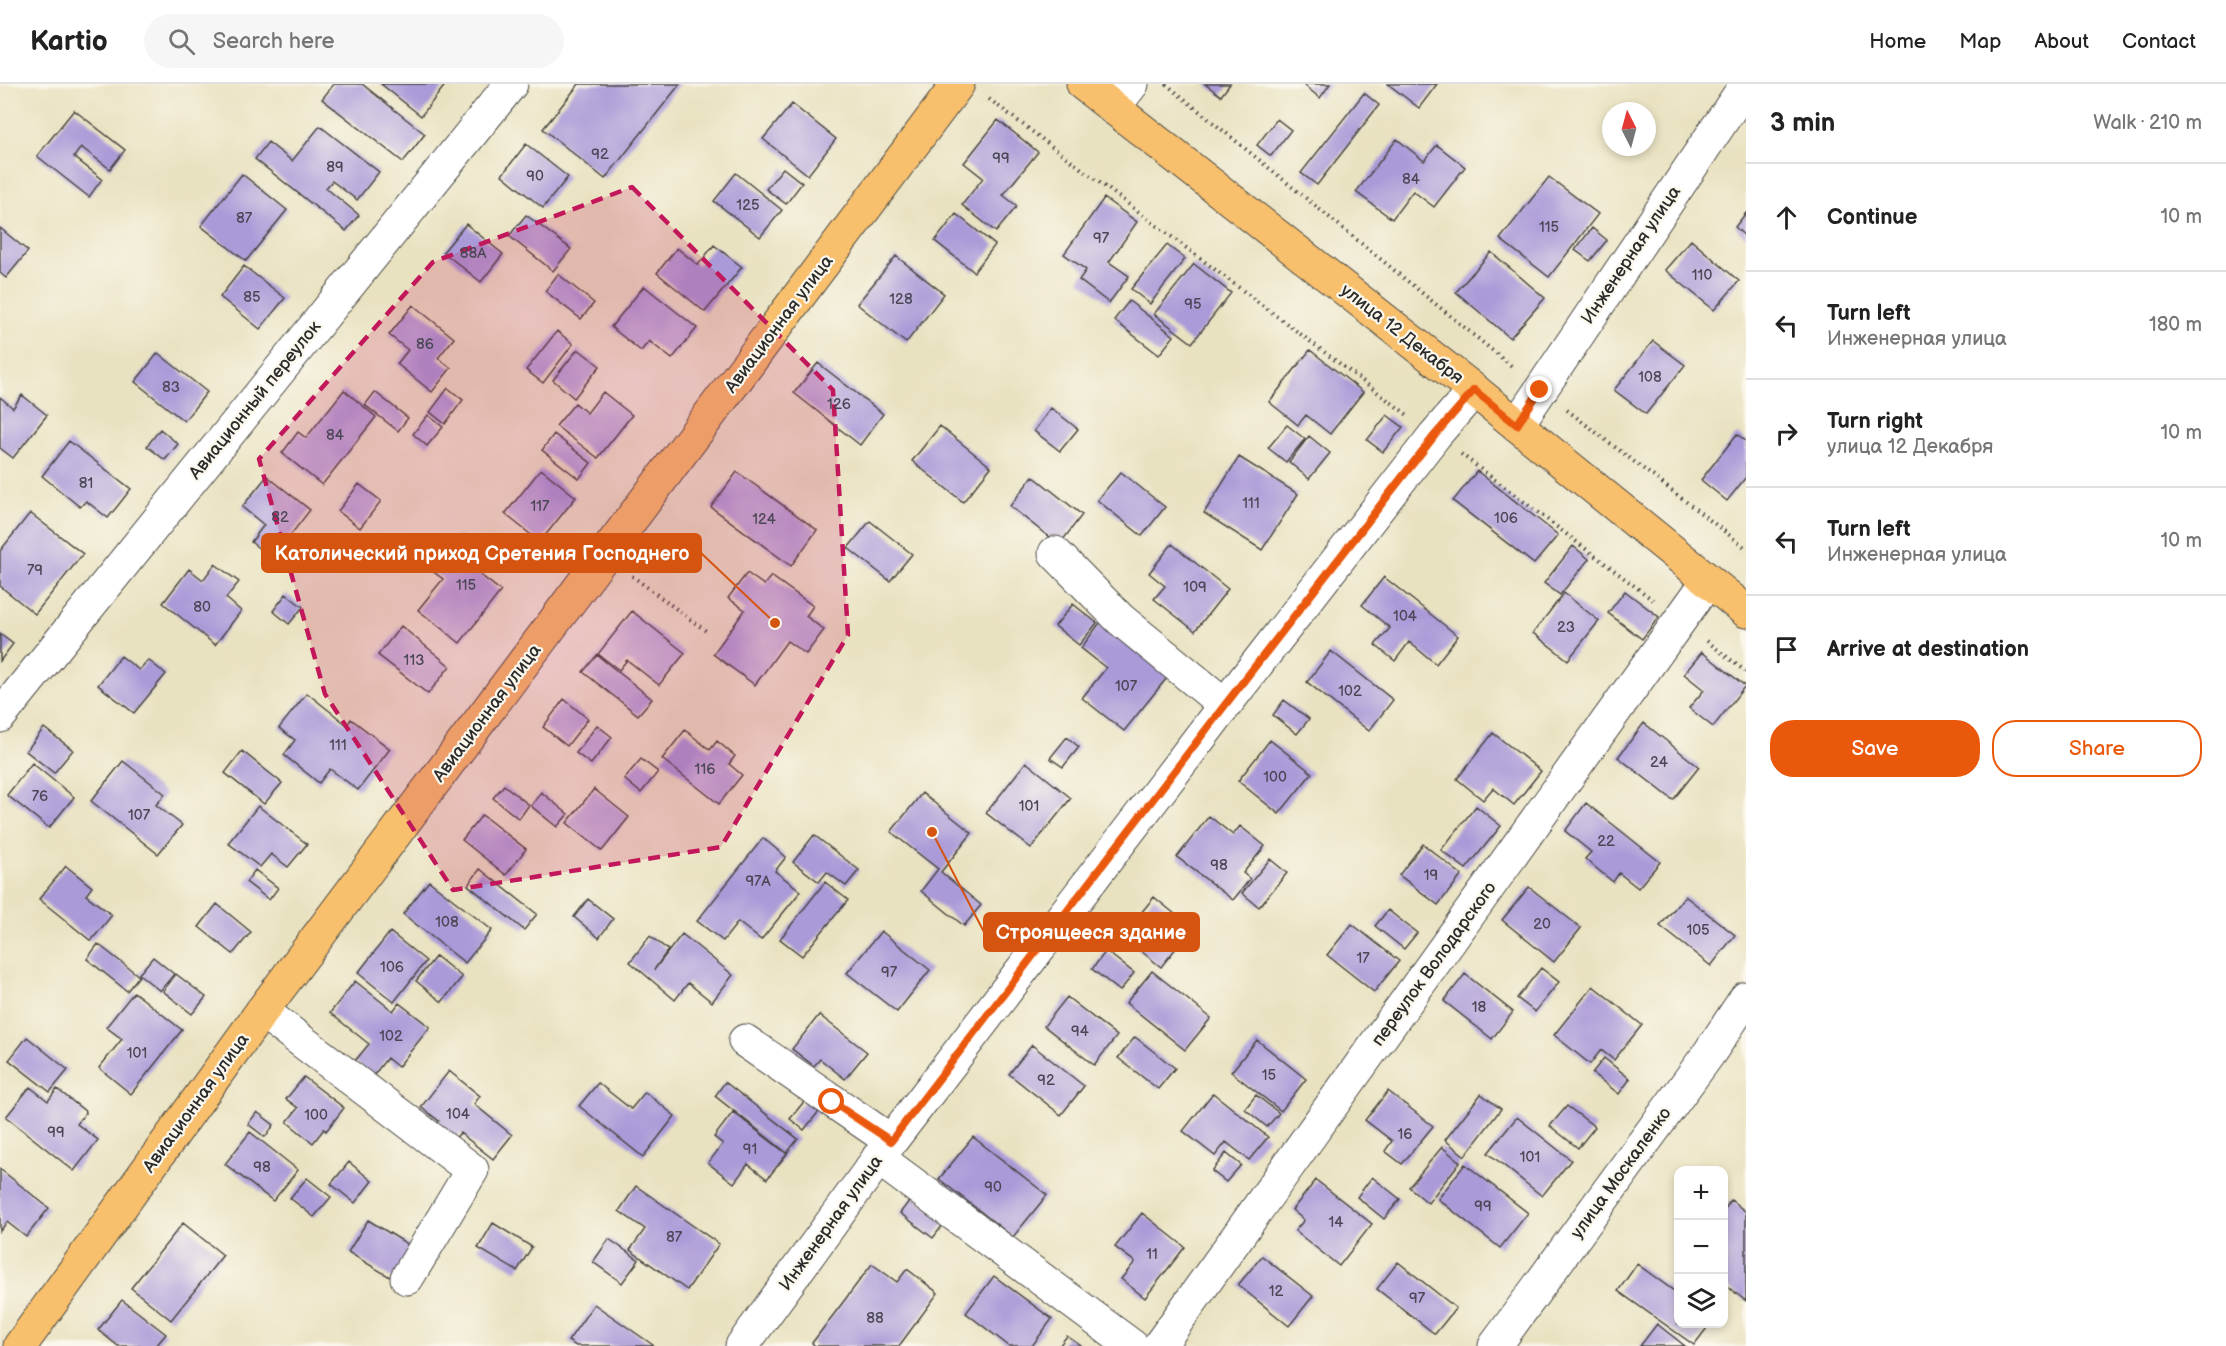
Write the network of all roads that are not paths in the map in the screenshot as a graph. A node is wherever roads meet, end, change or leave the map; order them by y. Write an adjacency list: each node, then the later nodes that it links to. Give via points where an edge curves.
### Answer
1 (511, 84): 12 (street, Авиационный переулок)
2 (958, 84): 14 (main road, Авиационная улица)
3 (1083, 84): 5 (main road, улица 12 Декабря)
4 (1746, 85): 7 (street, Инженерная улица)
5 (1123, 96): 6 (main road, улица 12 Декабря)
6 (1474, 390): 7 (main road, улица 12 Декабря); 11 (street, Инженерная улица)
7 (1517, 425): 9 (main road, улица 12 Декабря)
8 (1055, 553): 11 (street, via 1120,619)
9 (1708, 581): 10 (main road, улица 12 Декабря); 21 (street, переулок Володарского)
10 (1746, 611)
11 (1225, 705): 16 (street, Инженерная улица)
12 (0, 717)
13 (1746, 998): 22 (street, улица Москаленко)
14 (262, 1011): 17 (street, via 472,1170); 18 (main road, Авиационная улица)
15 (745, 1041): 16 (street)
16 (884, 1150): 19 (street, Инженерная улица); 20 (street)
17 (406, 1278)
18 (20, 1346)
19 (742, 1346)
20 (1132, 1346)
21 (1159, 1346)
22 (1495, 1346)

